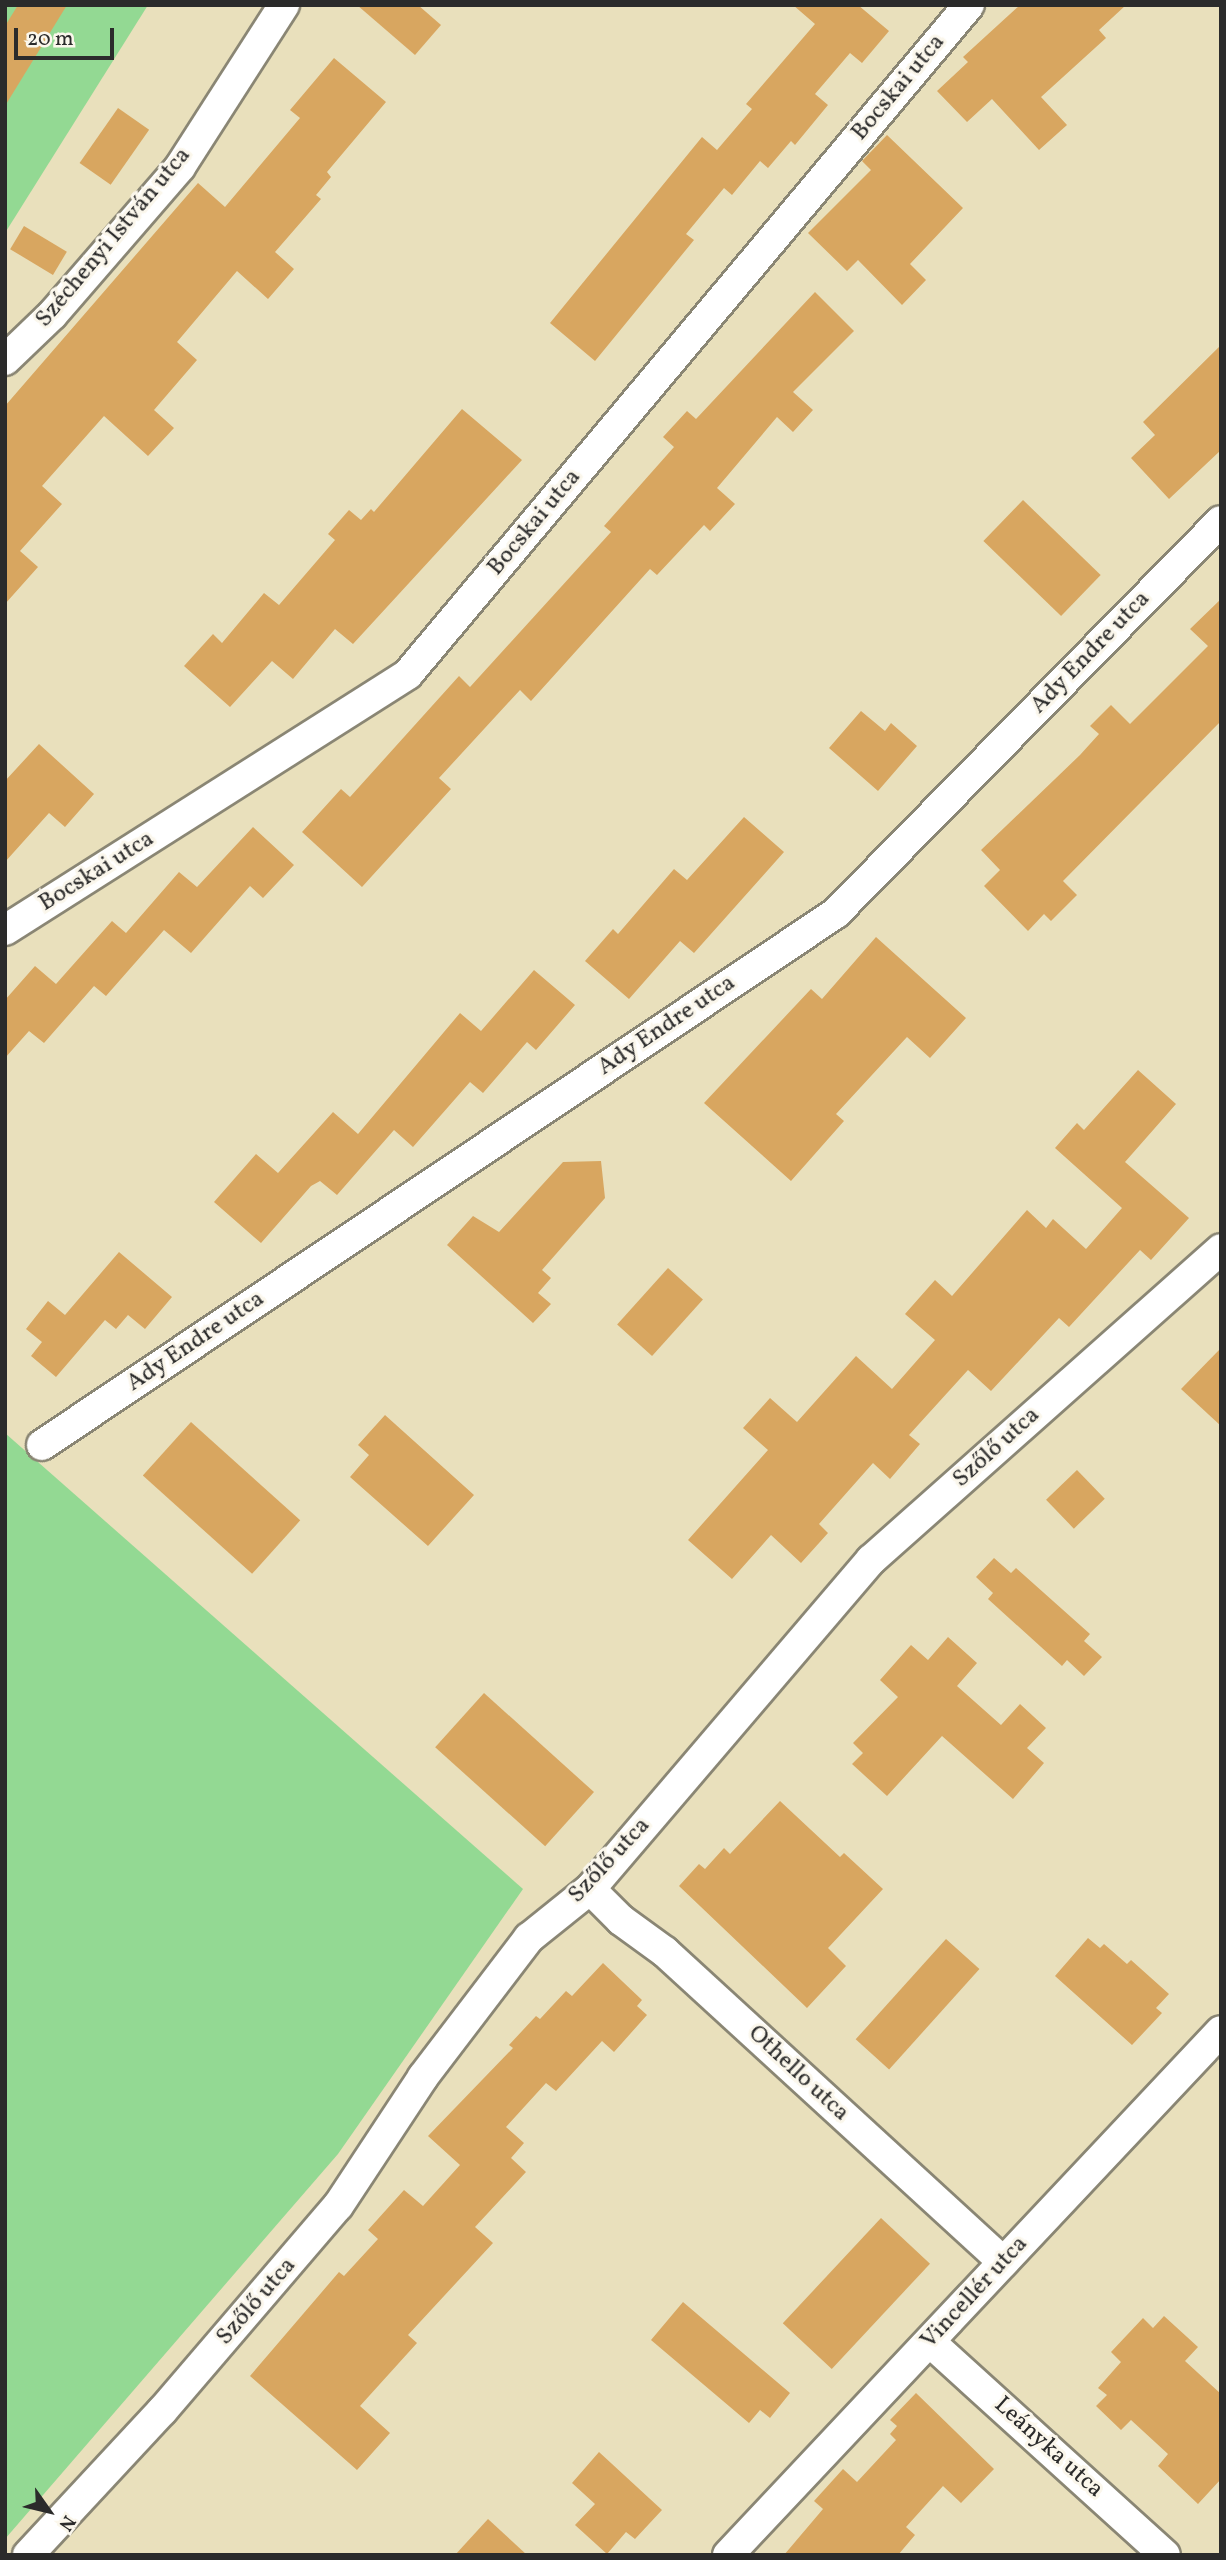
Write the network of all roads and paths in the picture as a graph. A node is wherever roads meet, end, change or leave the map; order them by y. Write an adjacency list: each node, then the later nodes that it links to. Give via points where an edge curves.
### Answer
1 (284, 5): 3 (street, Széchenyi István utca, via 180,167 52,315)
2 (969, 5): 5 (street, Bocskai utca, via 408,674)
3 (5, 359)
4 (1221, 521): 7 (street, Ady Endre utca, via 836,913)
5 (5, 930)
6 (1221, 1249): 8 (street, Szőlő utca, via 871,1560)
7 (42, 1445)
8 (590, 1889): 10 (street, Othello utca, via 621,1920 665,1952); 12 (street, Szőlő utca, via 529,1938 423,2077 338,2206 162,2411)
9 (1221, 2031): 10 (street, Vincellér utca)
10 (1003, 2262): 11 (street, Vincellér utca)
11 (930, 2342): 13 (street, Vincellér utca); 14 (street, Leányka utca)
12 (27, 2555)
13 (729, 2555)
14 (1165, 2555)

